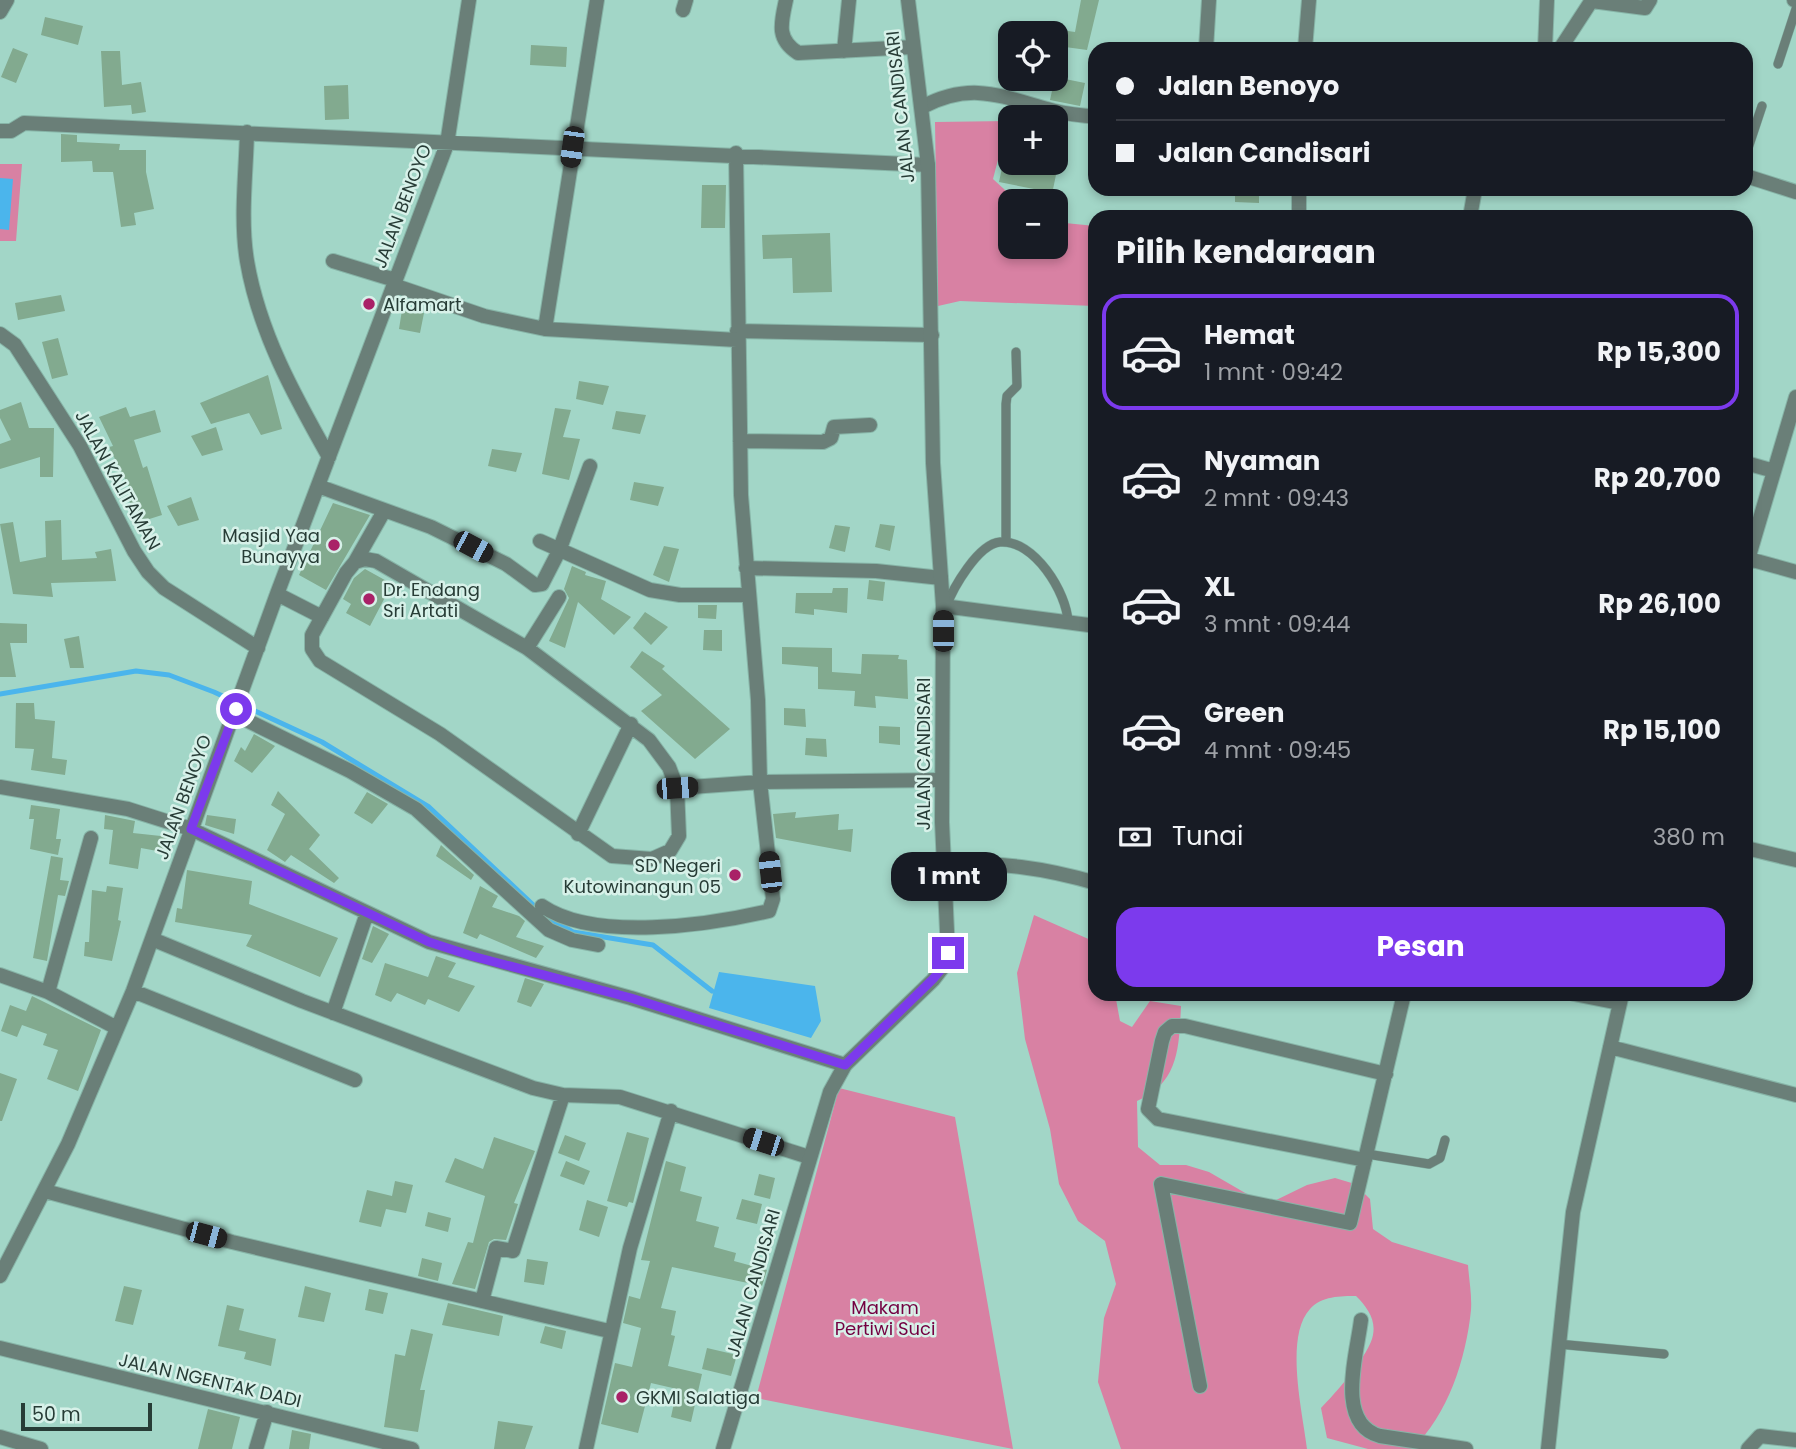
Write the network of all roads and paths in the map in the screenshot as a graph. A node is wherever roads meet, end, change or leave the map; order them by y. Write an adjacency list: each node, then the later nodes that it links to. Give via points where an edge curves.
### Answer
1 (7, 0): 13 (street)
2 (469, 0): 27 (street, JALAN BENOYO)
3 (597, 0): 28 (street)
4 (786, 0): 19 (street, via 781,24 786,45 798,53)
5 (849, 0): 19 (street)
6 (908, 0): 18 (street, JALAN CANDISARI)
7 (1209, 0): 14 (street)
8 (1309, 0): 15 (street)
9 (1547, 0): 16 (street)
10 (1592, 0): 11 (street, via 1645,8); 17 (street)
11 (1650, 0)
12 (1796, 9): 20 (lane)
13 (0, 12)
14 (1206, 42)
15 (1306, 42)
16 (1545, 42)
17 (1565, 42)
18 (914, 47): 19 (street); 22 (street, JALAN CANDISARI)
19 (844, 51)
20 (1778, 64)
21 (1762, 106): 26 (lane)
22 (922, 107): 23 (street, via 960,92 983,92); 30 (street, JALAN CANDISARI)
23 (1088, 116)
24 (5, 131): 25 (street, via 24,123)
25 (247, 132): 27 (street); 43 (street, via 244,229 257,303 297,401)
26 (1753, 133)
27 (447, 144): 28 (street); 34 (street, JALAN BENOYO)
28 (572, 147): 29 (street); 35 (street)
29 (736, 153): 30 (street); 37 (street)
30 (928, 165): 38 (street, JALAN CANDISARI)
31 (1753, 178): 32 (street)
32 (1796, 192)
33 (333, 261): 34 (street)
34 (394, 282): 35 (street, via 484,316); 43 (street, JALAN BENOYO)
35 (545, 329): 37 (street)
36 (0, 334): 65 (street, JALAN KALITAMAN, via 19,351 80,446 148,572 164,589)
37 (737, 335): 38 (street); 42 (street)
38 (932, 335): 57 (street, JALAN CANDISARI, via 933,463)
39 (1016, 352): 50 (lane, via 1017,386 1006,404)
40 (1796, 397): 46 (street)
41 (870, 425): 42 (street, via 834,427 825,442)
42 (740, 441): 55 (street)
43 (329, 457): 47 (street, JALAN BENOYO)
44 (1753, 465): 46 (street)
45 (590, 466): 52 (street)
46 (1774, 471): 51 (street)
47 (318, 486): 48 (street); 58 (street, JALAN BENOYO)
48 (384, 511): 52 (street, via 473,547 535,585 542,584); 53 (street)
49 (540, 541): 52 (street)
50 (1006, 542): 61 (lane, via 992,544 967,569); 63 (lane, via 1028,553 1054,580 1063,593)
51 (1753, 544)
52 (559, 551): 59 (street, via 650,590)
53 (355, 562): 62 (street); 66 (street, via 376,561)
54 (1753, 563): 56 (street)
55 (746, 568): 57 (street, via 876,571); 59 (street)
56 (1796, 572)
57 (941, 578): 61 (street, JALAN CANDISARI)
58 (278, 594): 62 (street); 65 (street, JALAN BENOYO)
59 (748, 595): 70 (street)
60 (559, 597): 66 (street)
61 (945, 607): 63 (street); 69 (street, JALAN CANDISARI)
62 (322, 617): 74 (street, via 311,642 320,661 440,734)
63 (1068, 622): 64 (street)
64 (1088, 625)
65 (258, 648): 67 (street, JALAN BENOYO)
66 (527, 648): 68 (street)
67 (237, 707): 73 (street, JALAN BENOYO); 82 (street, via 416,809 549,930)
68 (631, 724): 72 (street, via 669,767); 74 (street)
69 (942, 779): 70 (street); 78 (street, JALAN CANDISARI)
70 (760, 782): 72 (street); 82 (street, via 771,910 667,928)
71 (0, 788): 73 (street, via 128,809)
72 (677, 788): 74 (street, via 679,836 670,851 652,859 612,856)
73 (191, 829): 81 (street); 83 (street, JALAN BENOYO)
74 (578, 834)
75 (91, 838): 87 (street)
76 (1753, 850): 77 (street)
77 (1796, 860)
78 (944, 863): 79 (street, via 1048,869); 93 (street, JALAN CANDISARI, via 948,953 943,967)
79 (1088, 881)
80 (542, 906): 82 (street)
81 (367, 913): 90 (street); 93 (street, via 472,956 631,998)
82 (570, 930): 84 (street)
83 (152, 939): 86 (street, JALAN BENOYO); 90 (street)
84 (598, 945)
85 (0, 975): 87 (street)
86 (133, 990): 91 (street, JALAN BENOYO); 95 (street)
87 (48, 992): 91 (street)
88 (1402, 1001): 94 (street)
89 (1620, 1001): 92 (street)
90 (333, 1013): 97 (street)
91 (117, 1028): 102 (street, JALAN BENOYO)
92 (1610, 1047): 96 (street); 107 (street, via 1573,1212)
93 (845, 1065): 100 (street, JALAN CANDISARI, via 830,1092)
94 (1386, 1074): 101 (street); 101 (street, via 1185,1026 1172,1026 1162,1041 1148,1109 1158,1119)
95 (355, 1080)
96 (1796, 1095)
97 (564, 1096): 98 (street, via 620,1097); 104 (street, via 513,1251 496,1248)
98 (671, 1111): 100 (street); 106 (street)
99 (1445, 1140): 101 (lane, via 1440,1158 1429,1164)
100 (809, 1157): 118 (street, JALAN CANDISARI)
101 (1366, 1157): 110 (street, via 1350,1223 1161,1184)
102 (46, 1191): 103 (street, JALAN BENOYO); 104 (street, via 232,1242)
103 (0, 1276)
104 (481, 1301): 106 (street)
105 (1361, 1320): 119 (street, via 1352,1400 1360,1425 1367,1433 1380,1436)
106 (609, 1331): 117 (street)
107 (1558, 1344): 109 (lane); 120 (street)
108 (0, 1348): 111 (street, JALAN NGENTAK DADI)
109 (1664, 1354)
110 (1200, 1386)
111 (267, 1412): 115 (street); 116 (street, JALAN NGENTAK DADI)
112 (0, 1437): 114 (street)
113 (1796, 1440): 121 (street, via 1760,1436)
114 (36, 1448)
115 (256, 1449)
116 (412, 1449)
117 (586, 1449)
118 (723, 1449)
119 (1466, 1449)
120 (1548, 1449)
121 (1748, 1449)

